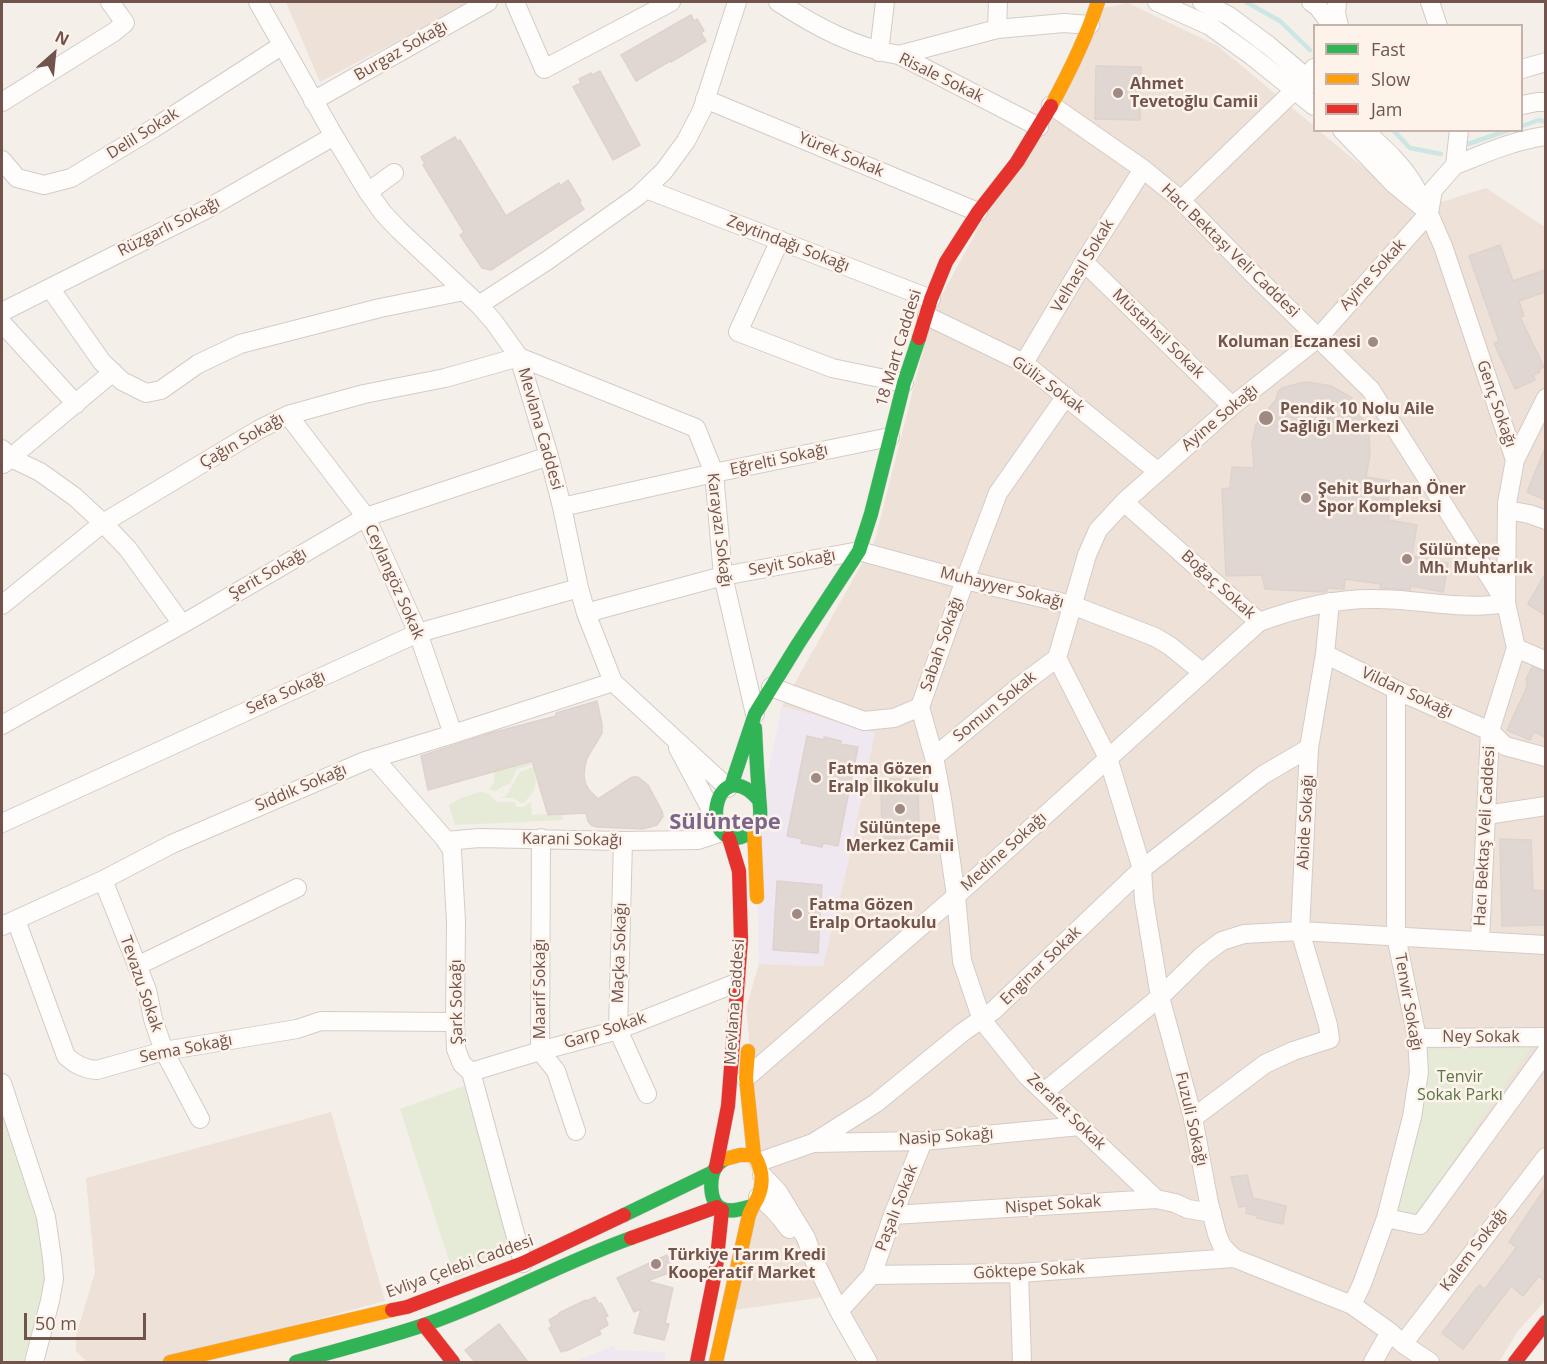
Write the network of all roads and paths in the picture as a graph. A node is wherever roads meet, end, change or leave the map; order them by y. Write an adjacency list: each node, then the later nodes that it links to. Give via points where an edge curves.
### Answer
1 (110, 2): 30 (street, via 125,23)
2 (258, 2): 22 (street, Mevlana Caddesi)
3 (488, 2): 29 (street, Burgaz Sokağı)
4 (515, 2): 5 (street, via 544,69)
5 (670, 2)
6 (737, 2): 28 (street)
7 (778, 2): 16 (street, Risale Sokak)
8 (885, 2): 23 (street)
9 (998, 2): 21 (street)
10 (1098, 2): 20 (street, 18 Mart Caddesi)
11 (1156, 2): 27 (street, via 1210,26 1252,56)
12 (1202, 2): 27 (street, via 1229,16)
13 (1311, 2): 17 (street)
14 (1337, 2): 18 (street)
15 (1430, 2): 19 (street)
16 (797, 8): 23 (street, Risale Sokak, via 831,32)
17 (1331, 24)
18 (1339, 24)
19 (1437, 24)
20 (1090, 25): 21 (street, via 1064,23); 33 (street, 18 Mart Caddesi)
21 (997, 29): 24 (street)
22 (281, 46): 29 (street, Mevlana Caddesi); 41 (street, Delil Sokak, via 71,178 44,185 17,178)
23 (879, 52): 24 (street, Risale Sokak)
24 (899, 55): 35 (street, Risale Sokak)
25 (1545, 62): 26 (street)
26 (1523, 68)
27 (1307, 80): 31 (street); 47 (street)
28 (705, 99): 45 (street, via 686,141); 48 (street, Yürek Sokak)
29 (314, 101): 39 (street, Mevlana Caddesi)
30 (2, 102)
31 (1313, 102)
32 (1545, 102): 34 (street)
33 (1051, 105): 35 (street, 18 Mart Caddesi); 43 (street, Hacı Bektaşı Veli Caddesi)
34 (1523, 105)
35 (1039, 127): 48 (street, 18 Mart Caddesi)
36 (1344, 132): 49 (street, via 1394,184)
37 (1366, 132): 49 (street, Genç Sokağı, via 1411,180)
38 (1459, 132): 42 (street)
39 (334, 136): 46 (street, Mevlana Caddesi); 52 (street, Rüzgarlı Sokağı, via 206,210)
40 (1545, 136): 42 (street)
41 (2, 160)
42 (1455, 165): 49 (street, via 1433,190)
43 (1143, 169): 47 (street, Hacı Bektaşı Veli Caddesi); 51 (street, Velhasıl Sokak)
44 (394, 173): 46 (street)
45 (646, 189): 50 (street, Zeytindağı Sokağı); 54 (street)
46 (368, 192): 53 (street, Mevlana Caddesi, via 383,213)
47 (1181, 200): 58 (street, Hacı Bektaşı Veli Caddesi)
48 (978, 212): 55 (street, 18 Mart Caddesi, via 946,262)
49 (1429, 213): 58 (street, Ayine Sokak); 71 (street, Genç Sokağı)
50 (780, 240): 55 (street, Zeytindağı Sokağı); 62 (street, via 738,332 832,368)
51 (1084, 262): 60 (street, Velhasıl Sokak); 66 (street, Müstahsil Sokak)
52 (50, 288): 56 (street, Rüzgarlı Sokağı); 61 (street)
53 (464, 291): 54 (street, Mevlana Caddesi); 61 (street, via 240,344 198,364 161,390 146,393)
54 (479, 305): 59 (street, Mevlana Caddesi)
55 (929, 307): 60 (street, Güliz Sokak); 62 (street, 18 Mart Caddesi)
56 (2, 312)
57 (2, 323): 65 (street)
58 (1318, 338): 66 (street, Ayine Sokağı); 85 (street, Hacı Bektaşı Veli Caddesi, via 1371,390)
59 (519, 357): 67 (street, Çağın Sokağı); 69 (street, Mevlana Caddesi); 73 (street, Karayazı Sokağı, via 696,428)
60 (1024, 363): 63 (street, Güliz Sokak)
61 (113, 372): 65 (street)
62 (904, 383): 68 (street, 18 Mart Caddesi)
63 (1066, 396): 72 (street, Güliz Sokak); 82 (street, Sabah Sokağı, via 998,494)
64 (1545, 398): 71 (street)
65 (76, 404): 70 (street)
66 (1232, 406): 72 (street, Ayine Sokağı)
67 (288, 414): 77 (street, Ceylangöz Sokak); 79 (street, Çağın Sokağı)
68 (891, 437): 73 (street, Eğrelti Sokağı); 80 (street, 18 Mart Caddesi)
69 (549, 456): 75 (street, Mevlana Caddesi); 77 (street, Şerit Sokağı)
70 (5, 457): 79 (street, via 40,472)
71 (1515, 460): 76 (street, Genç Sokağı)
72 (1157, 471): 74 (street, Ayine Sokağı)
73 (714, 473): 75 (street, Eğrelti Sokağı); 81 (street, Karayazı Sokağı)
74 (1124, 502): 87 (street, via 1098,530); 89 (street, Boğaç Sokak)
75 (562, 507): 83 (street, Mevlana Caddesi)
76 (1507, 510): 78 (street); 85 (street, Genç Sokağı)
77 (366, 517): 90 (street, Şerit Sokağı); 91 (street, Ceylangöz Sokak)
78 (1545, 520)
79 (103, 523): 86 (street, Çağın Sokağı); 90 (street, via 128,549)
80 (859, 551): 81 (street, Seyit Sokağı); 82 (street, Muhayyer Sokağı); 98 (street, 18 Mart Caddesi)
81 (723, 576): 88 (street, Seyit Sokağı); 101 (street, Karayazı Sokağı)
82 (965, 580): 87 (street, Muhayyer Sokağı); 100 (street, Sabah Sokağı)
83 (579, 588): 88 (street, Mevlana Caddesi); 91 (street, Sefa Sokağı)
84 (1330, 602): 85 (street, Boğaç Sokak, via 1378,599 1486,607); 89 (street, Boğaç Sokak); 93 (street, Abide Sokağı)
85 (1506, 603): 92 (street)
86 (2, 605)
87 (1072, 605): 94 (street); 96 (street, Muhayyer Sokağı, via 1155,637)
88 (586, 613): 97 (street, Mevlana Caddesi)
89 (1259, 622): 96 (street, Medine Sokağı)
90 (182, 624): 102 (street, Şerit Sokağı)
91 (418, 633): 104 (street, Ceylangöz Sokak); 115 (street, Sefa Sokağı)
92 (1516, 648): 95 (street); 103 (street, Hacı Bektaş Veli Caddesi)
93 (1324, 654): 99 (street, Vildan Sokağı); 106 (street, Abide Sokağı)
94 (1057, 658): 107 (street, Somun Sokak); 110 (street)
95 (1545, 661)
96 (1202, 672): 110 (street, Medine Sokağı)
97 (613, 682): 104 (street, Sıddık Sokağı); 105 (street, Mevlana Caddesi)
98 (771, 687): 100 (street, via 864,721 894,718); 101 (street, 18 Mart Caddesi)
99 (1396, 690): 103 (street, Vildan Sokağı); 128 (street, Tenvir Sokağı)
100 (920, 706): 107 (street, Sabah Sokağı)
101 (754, 714): 111 (street, 18 Mart Caddesi); 112 (street)
102 (2, 724)
103 (1490, 731): 108 (street, Vildan Sokağı, via 1506,746); 114 (street, Hacı Bektaş Veli Caddesi)
104 (453, 734): 109 (street, Sıddık Sokağı)
105 (670, 734): 111 (street, Mevlana Caddesi); 116 (street, Mevlana Caddesi)
106 (1309, 748): 121 (street, Enginar Sokak, via 1263,775); 127 (street, Abide Sokağı)
107 (934, 757): 124 (street, Sabah Sokağı)
108 (1545, 757)
109 (374, 758): 119 (street, Şark Sokağı); 122 (street, Sıddık Sokağı, via 172,844)
110 (1108, 758): 121 (street, Fuzuli Sokağı); 124 (street, Medine Sokağı)
111 (729, 787): 112 (street, via 745,789); 116 (street, via 719,800)
112 (759, 800): 117 (street, via 760,816)
113 (1545, 806): 114 (street)
114 (1486, 815): 129 (street, Hacı Bektaş Veli Caddesi)
115 (2, 823)
116 (721, 828): 117 (street, via 737,838); 120 (street, Karani Sokağı, via 698,840); 132 (street, Mevlana Caddesi, via 739,871 741,940)
117 (754, 829): 125 (street)
118 (540, 838): 119 (street, Karani Sokağı); 120 (street, Karani Sokağı); 140 (street, Maarif Sokağı)
119 (446, 841): 135 (street, Şark Sokağı, via 452,850 456,922)
120 (623, 841): 136 (street, Maçka Sokağı)
121 (1142, 869): 133 (street, Fuzuli Sokağı); 134 (street, Enginar Sokak)
122 (103, 880): 126 (street, Sıddık Sokağı); 131 (street, Tevazu Sokak)
123 (297, 888): 131 (street)
124 (956, 896): 134 (street, Sabah Sokağı, via 962,961); 144 (street, Medine Sokağı)
125 (757, 908)
126 (9, 923): 141 (street, Sema Sokağı, via 66,1056 74,1064 97,1070)
127 (1300, 931): 128 (street); 133 (street, via 1244,933 1222,941); 148 (street, Abide Sokağı, via 1330,1039 1265,1064)
128 (1396, 936): 129 (street); 139 (street, Tenvir Sokağı)
129 (1480, 940): 130 (street)
130 (1545, 945)
131 (137, 966): 141 (street, Tevazu Sokak)
132 (736, 983): 136 (street, Garp Sokak); 156 (street, Mevlana Caddesi, via 728,1106)
133 (1160, 997): 146 (street); 148 (street, Fuzuli Sokağı)
134 (982, 1020): 146 (street, Zerafet Sokak); 153 (street, Enginar Sokak, via 876,1103)
135 (455, 1022): 141 (street, Sema Sokağı, via 321,1020 297,1029); 143 (street, Şark Sokağı, via 456,1049 462,1064)
136 (618, 1030): 140 (street, Garp Sokak); 147 (street, Maçka Sokağı)
137 (1545, 1037): 139 (street, Ney Sokak)
138 (749, 1038): 144 (street, Mevlana Caddesi)
139 (1417, 1038): 162 (street, Tenvir Sokağı, via 1419,1072 1412,1117)
140 (540, 1051): 143 (street, Garp Sokak); 151 (street, Maarif Sokağı, via 556,1071)
141 (164, 1052): 149 (street, Tevazu Sokak)
142 (1545, 1052): 162 (street, via 1420,1225)
143 (471, 1072): 165 (street, Şark Sokağı)
144 (746, 1078): 155 (street, Mevlana Caddesi)
145 (2, 1083): 173 (street, via 46,1217 52,1257 54,1279)
146 (1044, 1092): 150 (street, Zerafet Sokak)
147 (647, 1094)
148 (1193, 1118): 160 (street, Fuzuli Sokağı)
149 (200, 1119)
150 (1080, 1126): 152 (street, Nasip Sokağı); 157 (street, Zerafet Sokak)
151 (576, 1131)
152 (923, 1141): 153 (street, Nasip Sokağı); 161 (street, Paşalı Sokak)
153 (813, 1143): 155 (street, Enginar Sokak)
154 (1545, 1157): 172 (street, Kalem Sokağı)
155 (758, 1164): 156 (street, via 746,1154 730,1157); 158 (street, via 761,1186); 164 (street, via 806,1238)
156 (715, 1170): 159 (street, via 711,1190); 165 (street, Evliya Çelebi Caddesi)
157 (1156, 1199): 160 (street, Nispet Sokak); 161 (street, Nispet Sokak)
158 (755, 1202): 159 (street, via 739,1209); 164 (street, via 766,1202 804,1253); 178 (street)
159 (720, 1209): 171 (street, via 606,1247); 177 (street, via 716,1268)
160 (1212, 1213): 163 (street, Fuzuli Sokağı, via 1222,1246)
161 (893, 1215): 167 (street, Paşalı Sokak)
162 (1386, 1218): 168 (street, Tenvir Sokağı)
163 (1234, 1258): 166 (street, Göktepe Sokak); 168 (street)
164 (814, 1260): 169 (street)
165 (523, 1263): 174 (street, Evliya Çelebi Caddesi, via 407,1307)
166 (1019, 1273): 167 (street, Göktepe Sokak); 180 (street)
167 (872, 1275): 169 (street)
168 (1352, 1305): 172 (street)
169 (839, 1311): 179 (street)
170 (1545, 1322): 183 (street)
171 (424, 1325): 175 (street); 176 (street)
172 (1396, 1338): 181 (street, Kalem Sokağı); 182 (street)
173 (34, 1362)
174 (170, 1362)
175 (296, 1362)
176 (453, 1362)
177 (697, 1362)
178 (716, 1362)
179 (868, 1362)
180 (1022, 1362)
181 (1373, 1362)
182 (1430, 1362)
183 (1515, 1362)

